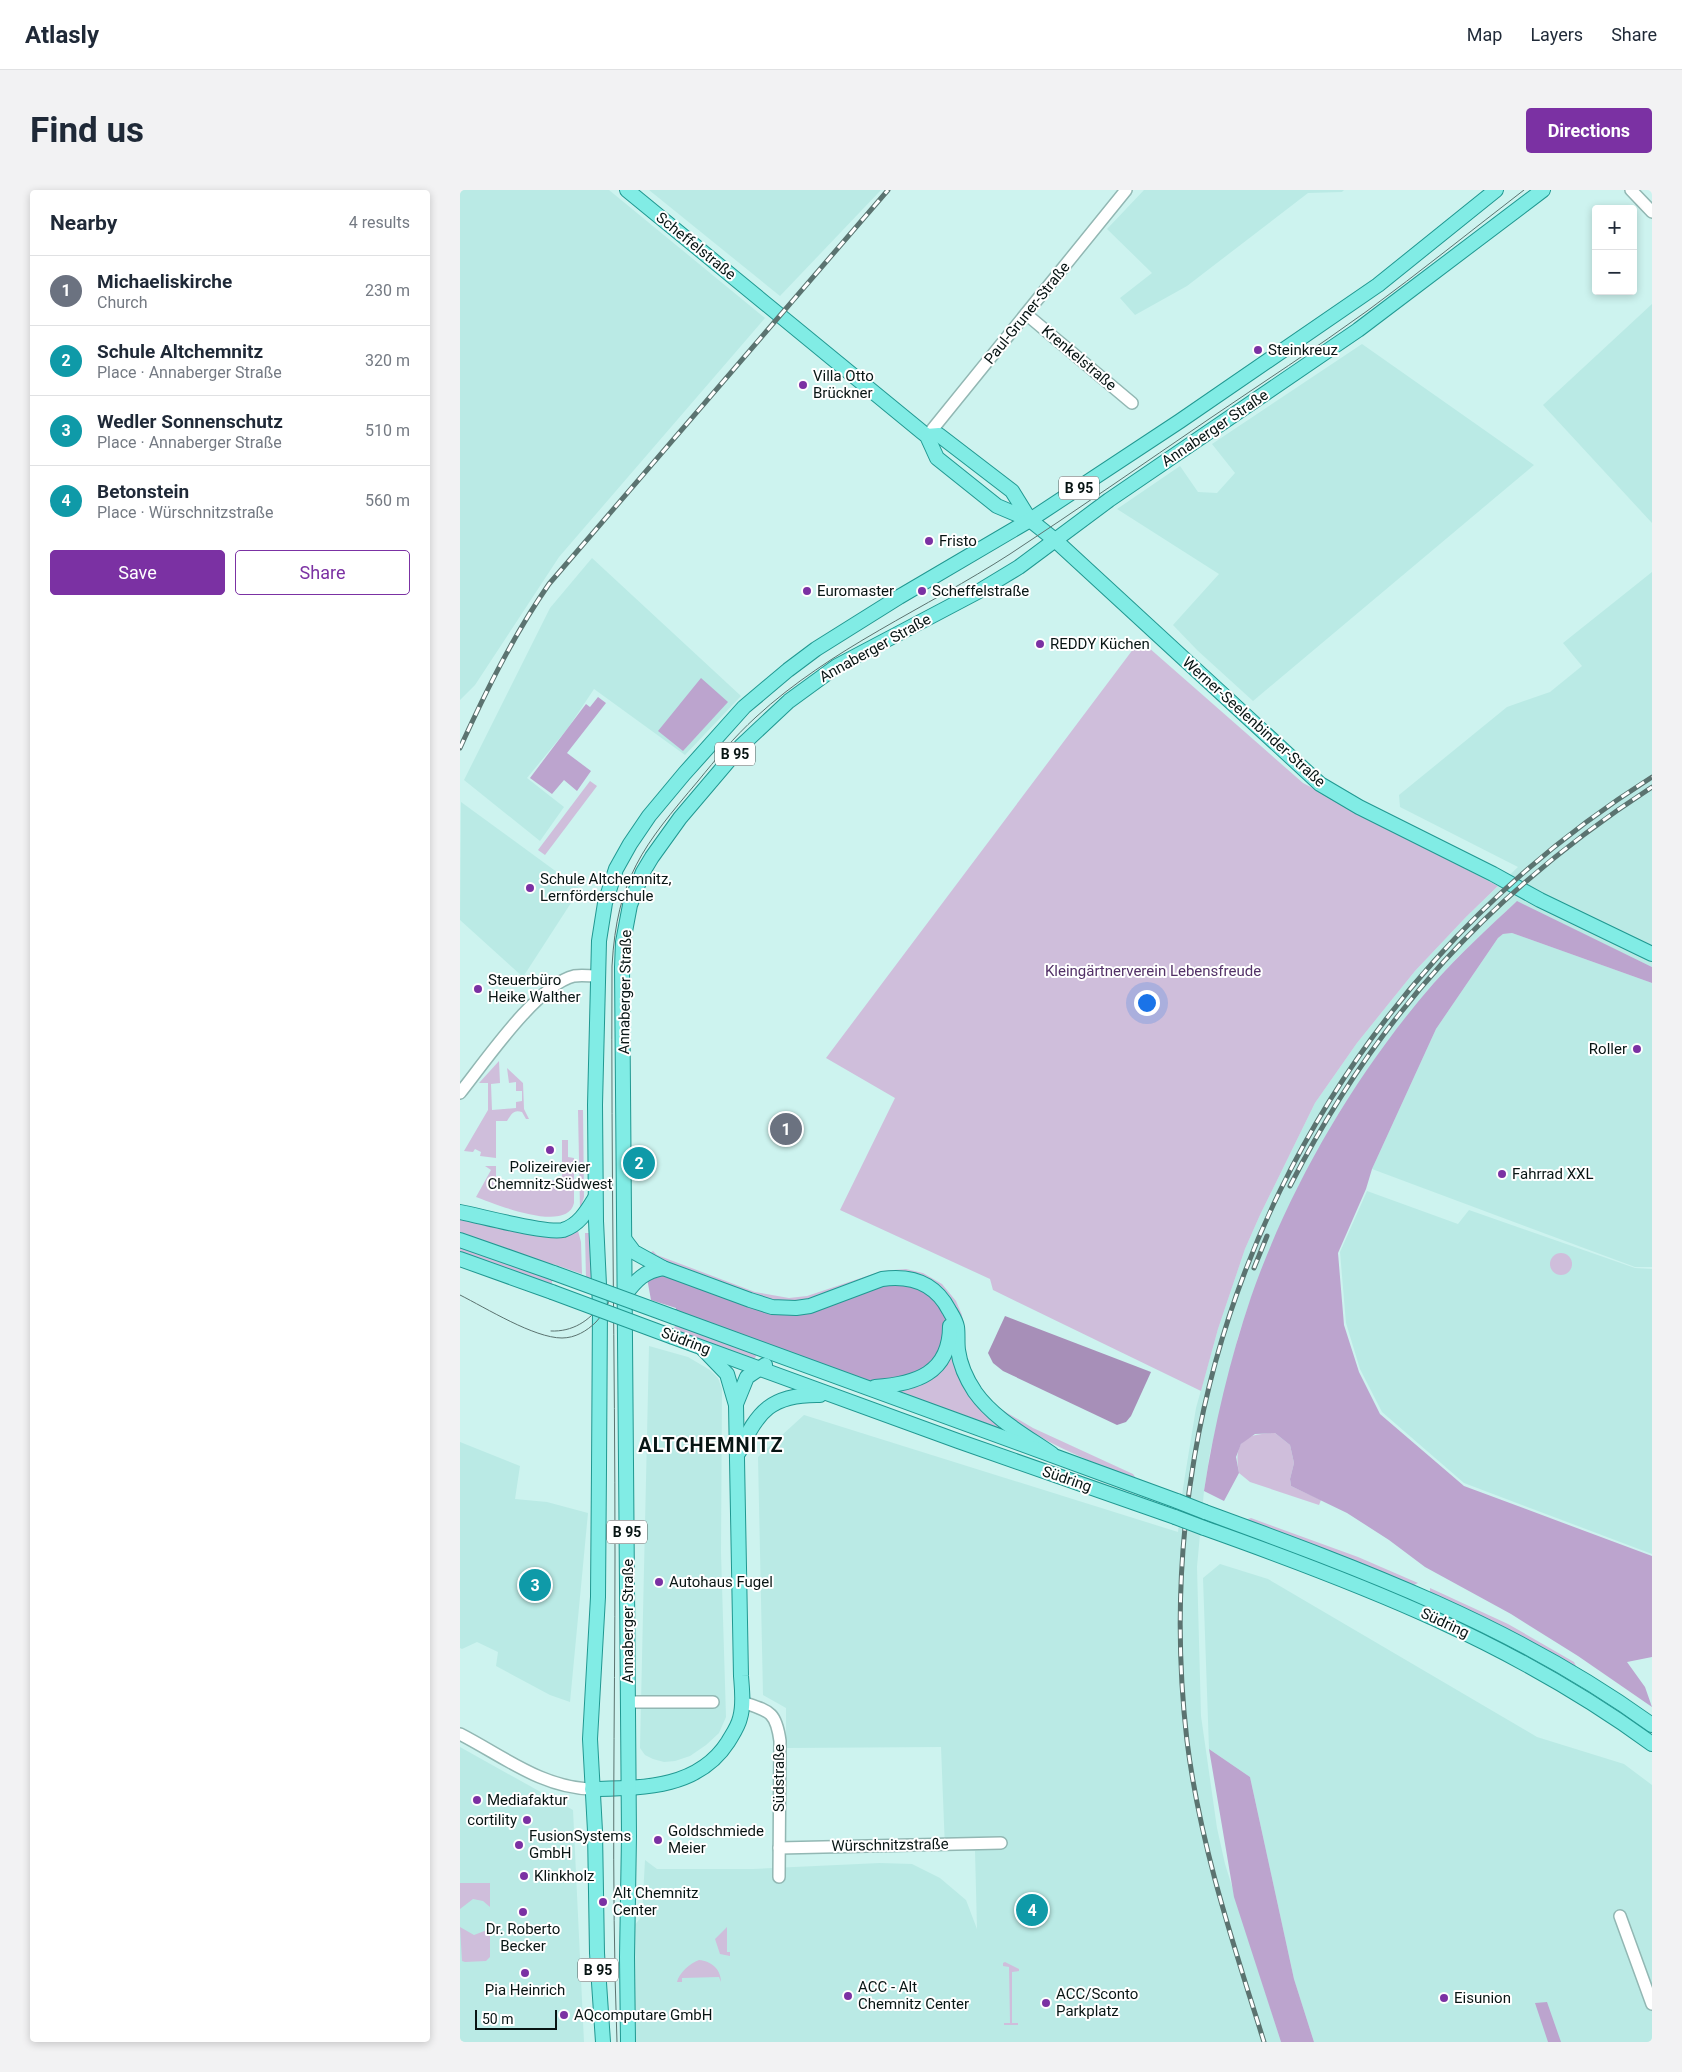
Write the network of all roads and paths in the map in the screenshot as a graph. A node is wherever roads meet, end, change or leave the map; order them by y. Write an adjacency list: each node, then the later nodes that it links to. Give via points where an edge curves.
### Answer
1 (627, 190): 9 (main road, Scheffelstraße)
2 (1126, 190): 7 (street, Paul-Gruner-Straße)
3 (1496, 190): 10 (main road, Annaberger Straße / B 95, via 1342,310)
4 (1543, 190): 11 (main road, Annaberger Straße / B 95, via 1358,330 1116,495)
5 (1631, 190): 6 (street)
6 (1652, 212)
7 (1026, 314): 8 (street, Krenkelstraße); 9 (street, Paul-Gruner-Straße)
8 (1132, 403)
9 (927, 436): 10 (main road, Scheffelstraße, via 937,458 997,506); 10 (main road, Scheffelstraße, via 939,435 1012,491)
10 (1030, 520): 11 (main road, Scheffelstraße); 13 (main road, Annaberger Straße / B 95, via 816,649 765,688 739,713 650,816 616,870 601,922)
11 (1049, 536): 12 (main road, Werner-Seelenbinder-Straße, via 1320,784 1358,807); 18 (main road, Annaberger Straße / B 95, via 1018,567 981,590 852,657 804,688 742,745 652,857 633,897 624,942)
12 (1652, 954)
13 (598, 976): 14 (street, via 575,976 550,989); 15 (main road, Annaberger Straße / B 95)
14 (460, 1093)
15 (595, 1197): 16 (main road, via 580,1220 555,1231); 38 (main road, Annaberger Straße / B 95, via 600,1400 598,1596 590,1739)
16 (460, 1212)
17 (460, 1240): 24 (main road, Südring, bridge)
18 (625, 1240): 20 (main road, via 634,1252); 21 (main road, Annaberger Straße / B 95)
19 (460, 1259): 23 (main road, Südring, bridge)
20 (663, 1268): 21 (main road, via 641,1276); 22 (main road, via 750,1300 788,1307 810,1306 882,1280 910,1278 932,1288)
21 (625, 1295): 31 (main road, Annaberger Straße / B 95)
22 (950, 1312): 26 (main road, via 946,1350 938,1365 919,1379 905,1384); 29 (main road, via 957,1326 961,1362 976,1393 999,1416)
23 (704, 1348): 25 (main road, Südring); 28 (main road, via 727,1374)
24 (812, 1367): 25 (main road, via 771,1364); 26 (main road, Südring)
25 (758, 1368): 27 (main road, Südring); 28 (main road, via 747,1377)
26 (869, 1387): 29 (main road, Südring)
27 (832, 1395): 30 (main road, via 798,1395 774,1404 756,1420); 36 (main road, Südring, bridge, via 1291,1559 1392,1599 1518,1658)
28 (736, 1405): 30 (main road)
29 (1052, 1454): 34 (main road, Südring, bridge, via 1380,1577 1489,1626 1572,1672)
30 (737, 1458): 33 (main road)
31 (628, 1702): 32 (street); 37 (main road, Annaberger Straße / B 95)
32 (713, 1702)
33 (742, 1702): 37 (main road, via 734,1733 721,1752 702,1769 662,1785); 40 (street, Südstraße, via 764,1709 777,1722 780,1741)
34 (1652, 1726)
35 (460, 1734): 38 (street, via 546,1780 569,1788)
36 (1652, 1744)
37 (629, 1788): 38 (main road); 45 (main road, Annaberger Straße / B 95)
38 (592, 1789): 44 (main road, Annaberger Straße / B 95)
39 (1001, 1843): 40 (street, Würschnitzstraße)
40 (778, 1848): 41 (street, Südstraße)
41 (779, 1877)
42 (1620, 1916): 43 (street)
43 (1652, 2004)
44 (603, 2042)
45 (628, 2042)

